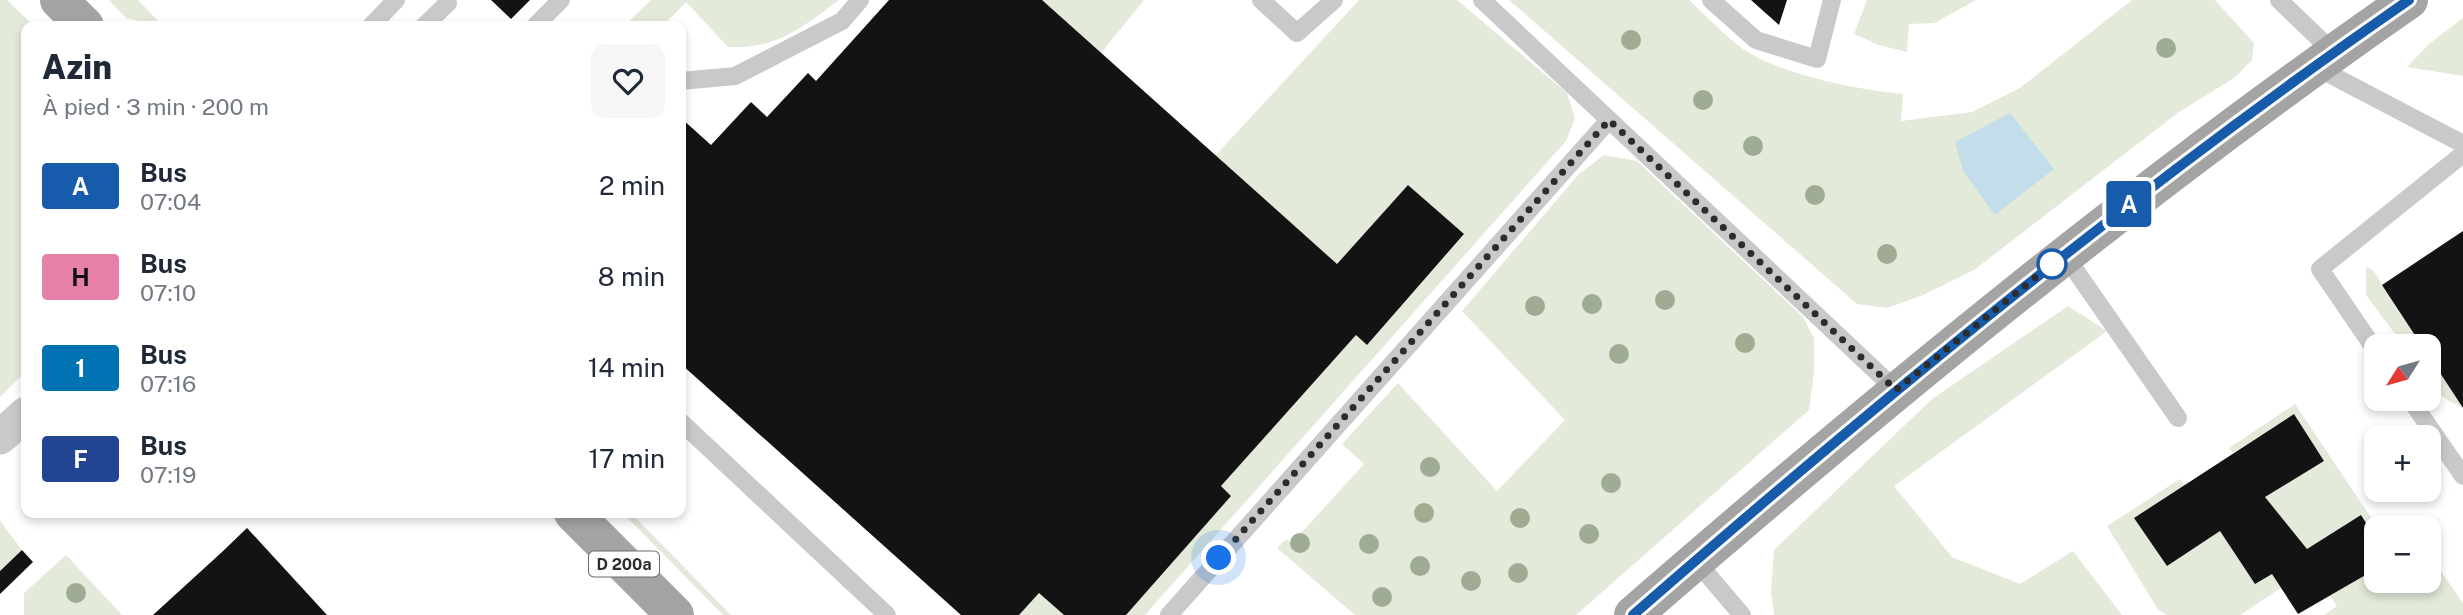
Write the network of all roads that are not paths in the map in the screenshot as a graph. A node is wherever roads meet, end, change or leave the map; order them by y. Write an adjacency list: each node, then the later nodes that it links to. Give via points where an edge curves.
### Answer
1 (58, 0): 13 (main road)
2 (396, 0): 14 (lane)
3 (446, 0): 15 (lane, via 449,3)
4 (561, 0): 16 (lane)
5 (859, 0): 18 (lane, via 842,21 735,76)
6 (1261, 0): 7 (lane, via 1297,33)
7 (1334, 0)
8 (1482, 0): 19 (lane)
9 (1711, 0): 10 (lane, via 1756,40 1817,60)
10 (1832, 0)
11 (2279, 0): 17 (lane)
12 (2409, 0): 17 (main road)
13 (80, 21)
14 (376, 21)
15 (429, 21)
16 (540, 21)
17 (2324, 59): 20 (lane); 22 (main road)
18 (686, 81)
19 (1609, 120): 24 (lane); 35 (lane)
20 (2463, 144)
21 (2463, 154): 23 (lane, via 2320,269)
22 (2064, 254): 24 (main road); 26 (lane)
23 (2364, 334)
24 (1896, 390): 32 (main road)
25 (2418, 411): 30 (lane)
26 (2178, 418)
27 (21, 419): 29 (street)
28 (686, 427): 34 (lane)
29 (0, 438)
30 (2463, 476)
31 (578, 518): 33 (main road, D 200a)
32 (1696, 561): 36 (main road); 37 (lane)
33 (674, 615)
34 (887, 615)
35 (1169, 615)
36 (1633, 615)
37 (1742, 615)

